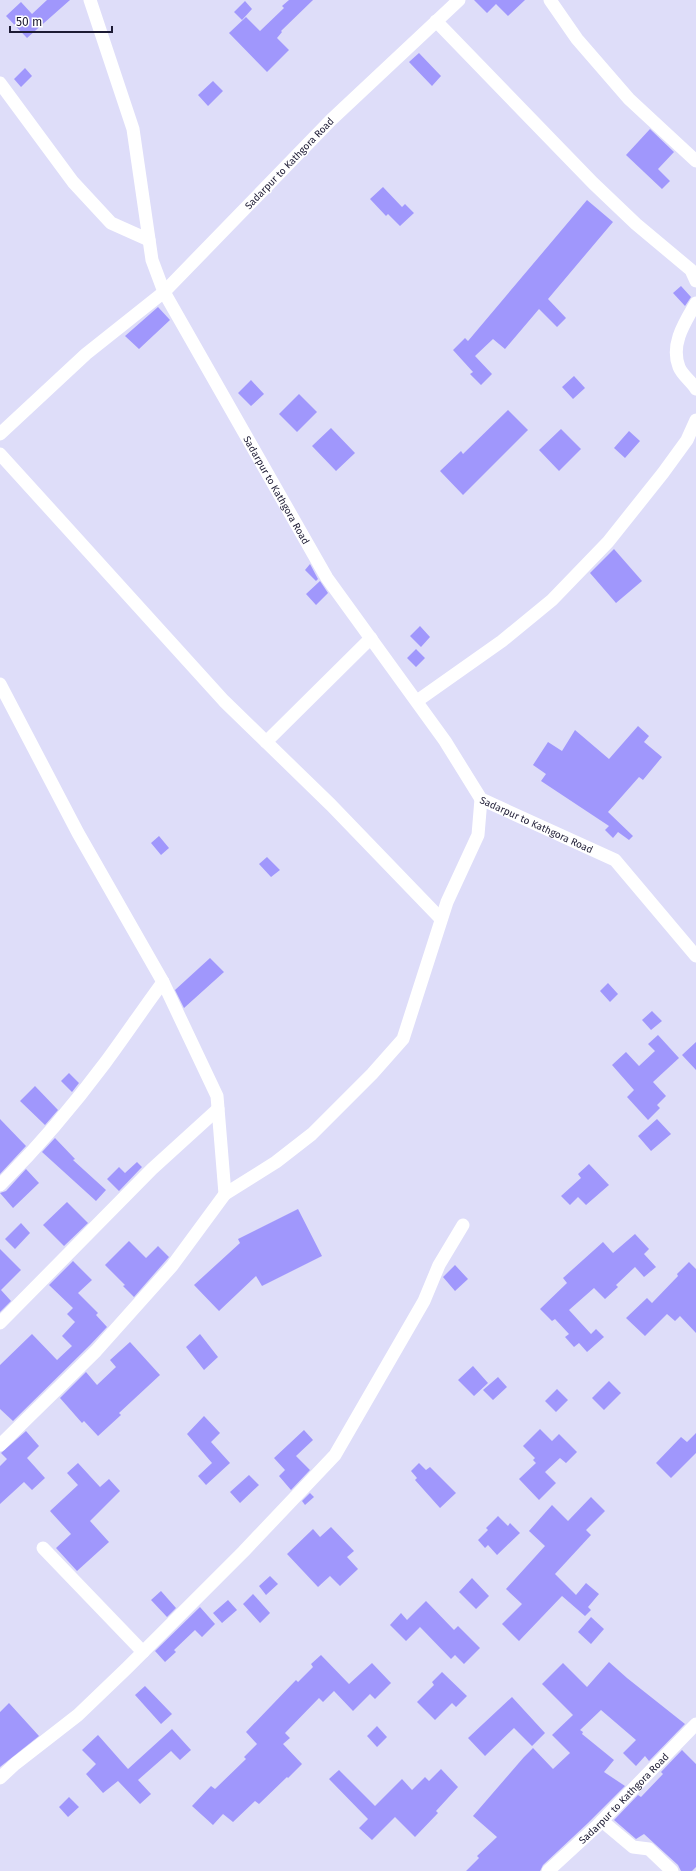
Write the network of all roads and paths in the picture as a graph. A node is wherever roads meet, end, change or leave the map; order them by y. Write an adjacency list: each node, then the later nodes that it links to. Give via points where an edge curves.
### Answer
1 (90, 0): 7 (street, via 133,129)
2 (459, 0): 4 (street, Sadarpur to Kathgora Road)
3 (550, 0): 6 (street, via 577,39 629,99)
4 (436, 21): 8 (street, via 593,183 636,224 691,270); 9 (street, Sadarpur to Kathgora Road, via 330,120)
5 (0, 83): 7 (street, via 73,182 111,223)
6 (696, 161)
7 (149, 240): 9 (street, via 152,260)
8 (696, 281)
9 (164, 292): 13 (street, via 86,354); 15 (street, Sadarpur to Kathgora Road, via 327,578)
10 (696, 303): 11 (street, via 676,343 679,367)
11 (696, 389)
12 (696, 420): 17 (street, via 687,440 608,542 552,600 502,641)
13 (0, 434)
14 (0, 454): 18 (street, via 224,701)
15 (371, 638): 17 (street, Sadarpur to Kathgora Road); 18 (street)
16 (0, 684): 22 (street, via 78,833)
17 (417, 701): 19 (street, Sadarpur to Kathgora Road)
18 (266, 742): 20 (street)
19 (481, 799): 20 (street, via 478,835 447,902); 21 (street, Sadarpur to Kathgora Road, via 615,860)
20 (442, 919): 25 (street, via 403,1039 312,1134 276,1162)
21 (696, 956)
22 (163, 982): 23 (street, via 217,1096); 24 (street, via 71,1106 29,1156)
23 (218, 1109): 25 (street); 27 (street, via 152,1169)
24 (0, 1185)
25 (225, 1194): 28 (street, via 172,1266 131,1312 96,1351)
26 (463, 1225): 30 (street, via 439,1265 420,1307 335,1455)
27 (0, 1323)
28 (0, 1445)
29 (43, 1548): 30 (street)
30 (143, 1652): 32 (street, via 78,1715)
31 (696, 1724): 33 (street, Sadarpur to Kathgora Road)
32 (0, 1778)
33 (602, 1821): 34 (street, Sadarpur to Kathgora Road); 35 (street, via 633,1848 649,1849)
34 (548, 1871)
35 (672, 1871)

